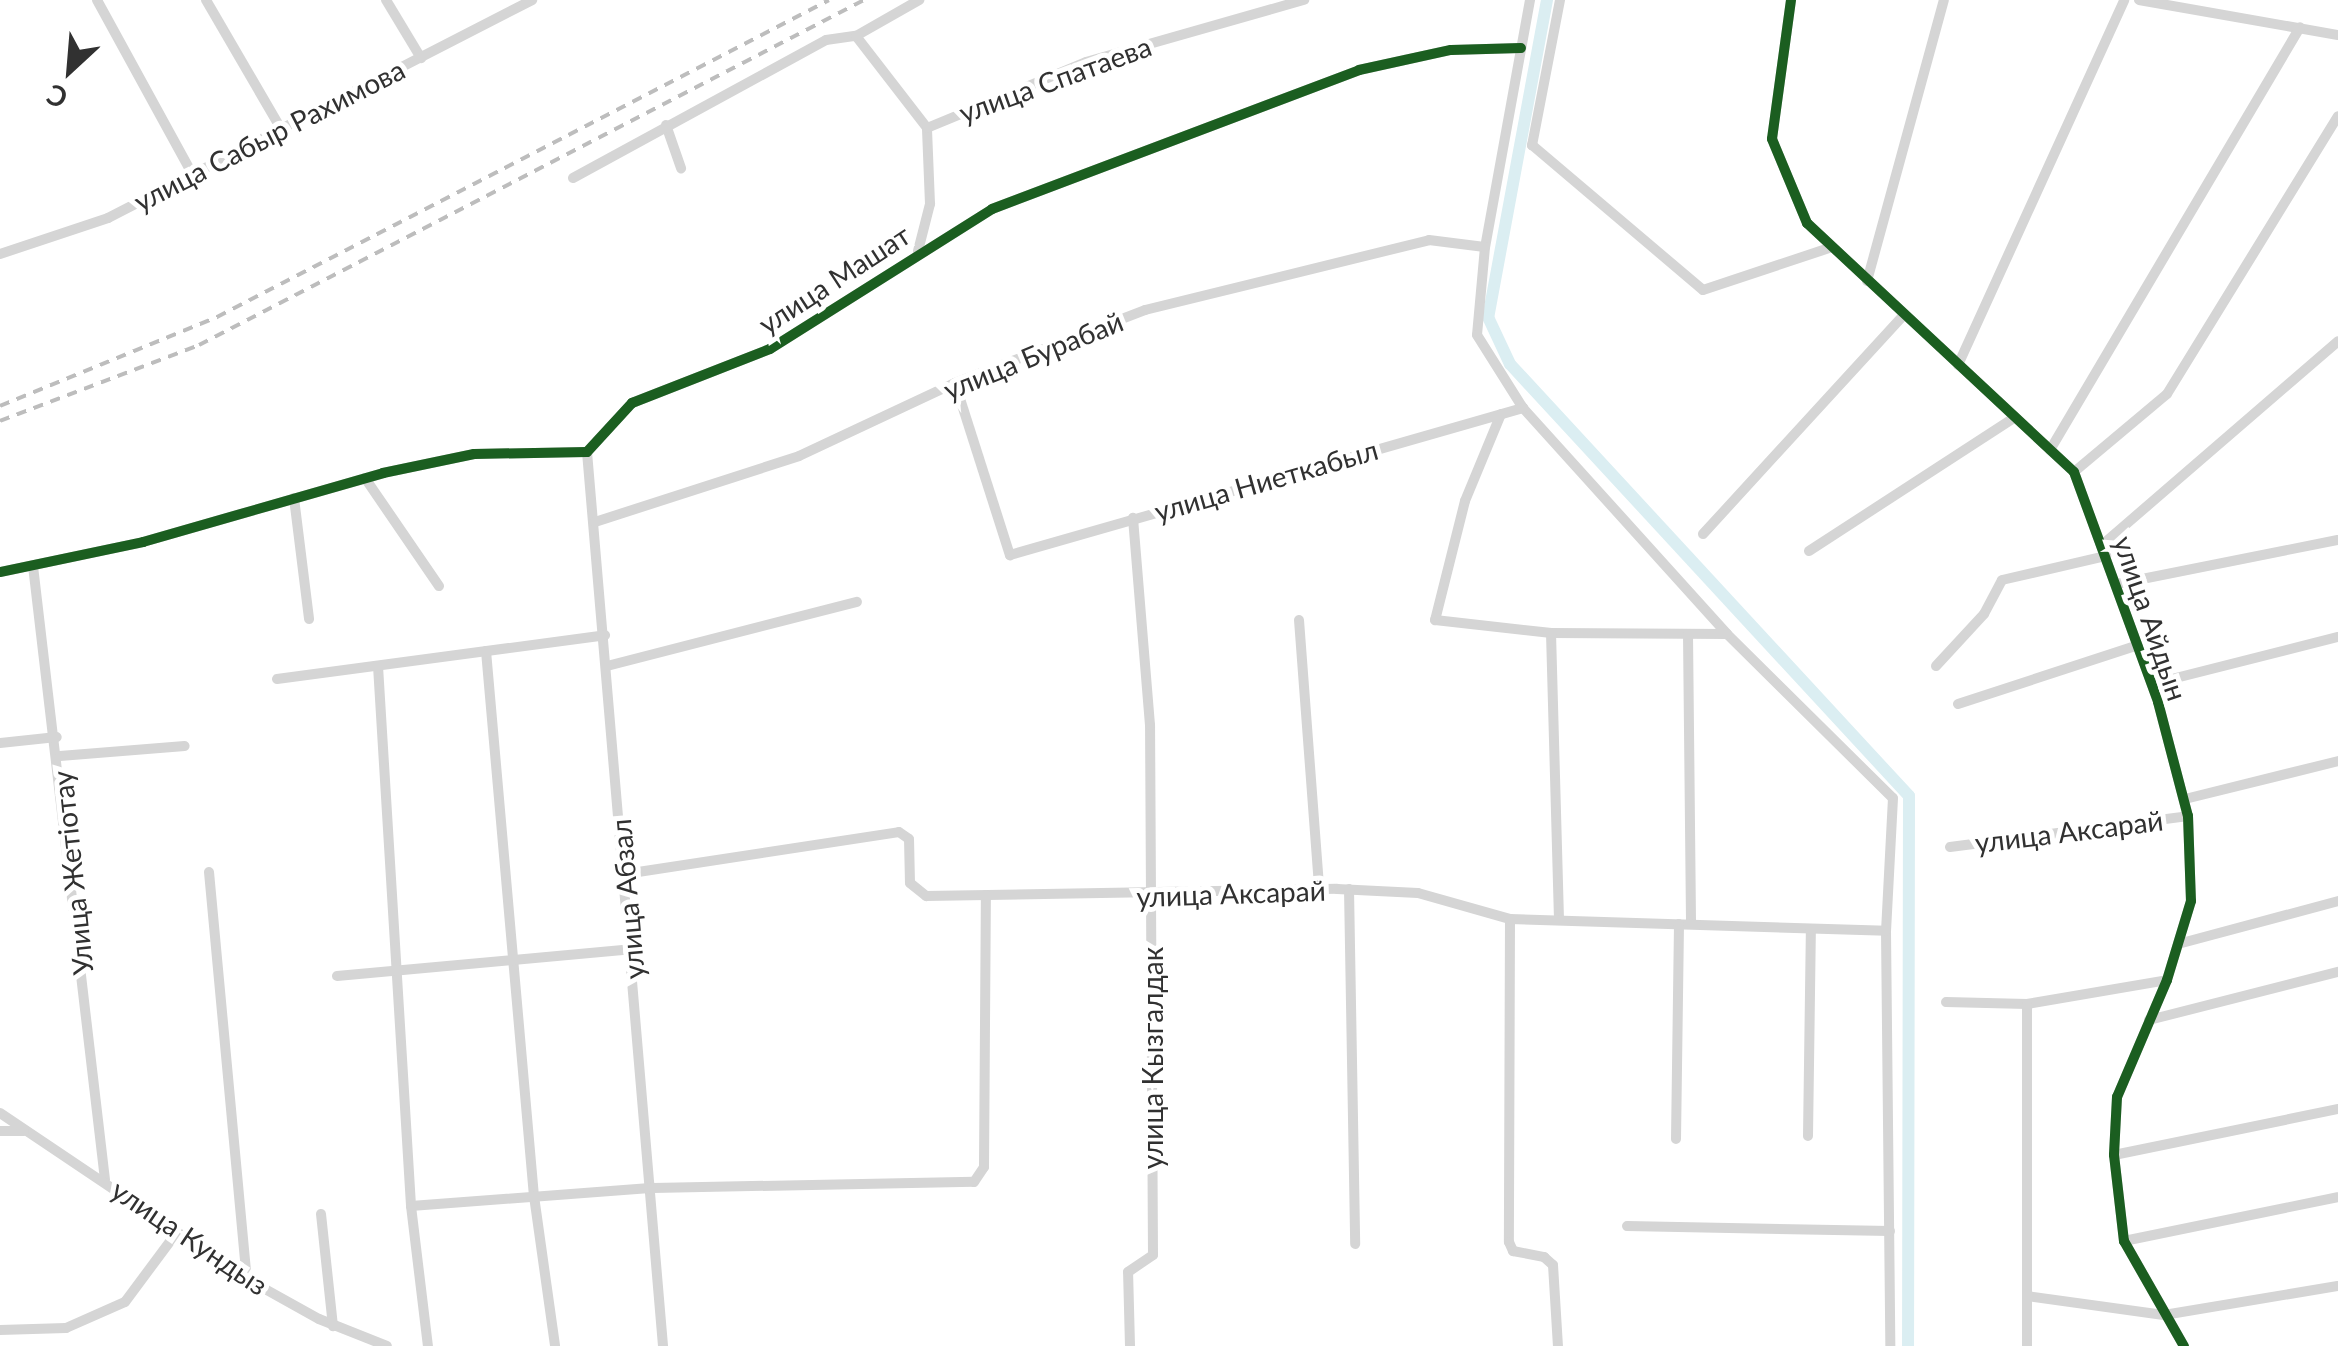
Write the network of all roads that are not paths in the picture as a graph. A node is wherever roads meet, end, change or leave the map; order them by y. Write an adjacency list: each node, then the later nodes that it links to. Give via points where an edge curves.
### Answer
1 (96, 0): 23 (street)
2 (206, 0): 21 (street)
3 (386, 0): 17 (street)
4 (532, 0): 17 (street, улица Сабыр Рахимова)
5 (919, 0): 15 (street)
6 (1304, 0): 20 (street, улица Спатаева, via 1086,62)
7 (1530, 0): 16 (street)
8 (1560, 0): 26 (street, via 1532,145 1703,290)
9 (1791, 0): 26 (street, улица Айдын, via 1772,139 1807,223)
10 (1944, 0): 29 (street)
11 (2124, 0): 32 (street)
12 (2139, 0): 13 (street)
13 (2300, 27): 14 (street); 37 (street)
14 (2338, 35)
15 (856, 36): 19 (street, via 826,40); 20 (street)
16 (1521, 48): 25 (street); 27 (street, улица Машат, via 1451,50 1360,70 1074,175 992,209)
17 (421, 58): 21 (street, улица Сабыр Рахимова)
18 (2338, 116): 39 (street, via 2167,394)
19 (666, 125): 22 (street); 24 (street)
20 (927, 128): 27 (street, улица Спатаева, via 930,204)
21 (281, 130): 23 (street, улица Сабыр Рахимова)
22 (680, 168)
23 (193, 175): 28 (street, улица Сабыр Рахимова, via 108,218)
24 (573, 178)
25 (1485, 247): 33 (street, улица Бурабай, via 1429,240 1318,264 1145,310); 34 (street, via 1477,335)
26 (1832, 247): 29 (street, улица Айдын)
27 (918, 251): 38 (street, улица Машат, via 770,349 632,403)
28 (0, 254)
29 (1866, 281): 30 (street, улица Айдын)
30 (1903, 316): 32 (street, улица Айдын); 44 (street)
31 (2338, 341): 47 (street)
32 (1958, 365): 36 (street, улица Айдын)
33 (955, 384): 42 (street, улица Ниеткабыл, via 1010,555); 43 (street, улица Бурабай, via 799,456)
34 (1523, 408): 35 (street, улица Ниеткабыл); 58 (street)
35 (1500, 414): 42 (street, улица Ниеткабыл); 55 (street, via 1466,501 1435,620)
36 (2015, 417): 37 (street, улица Айдын); 46 (street)
37 (2050, 450): 39 (street, улица Айдын)
38 (588, 452): 40 (street, via 474,454); 43 (street, улица Абзал)
39 (2074, 472): 47 (street, улица Айдын)
40 (365, 478): 41 (street); 51 (street)
41 (294, 498): 48 (street); 53 (street)
42 (1134, 518): 80 (street, улица Кызгалдак, via 1150,726)
43 (595, 522): 56 (street, улица Абзал)
44 (1702, 534)
45 (2338, 540): 50 (street)
46 (1809, 550)
47 (2104, 551): 50 (street, улица Айдын); 64 (street, via 2002,580 1984,614)
48 (33, 566): 49 (street); 68 (street, Улица Жетіотау)
49 (0, 572)
50 (2117, 584): 60 (street, улица Айдын)
51 (439, 586)
52 (857, 602): 63 (street)
53 (309, 618)
54 (1300, 620): 78 (street)
55 (1551, 633): 57 (street); 84 (street)
56 (605, 634): 61 (street); 63 (street, улица Абзал)
57 (1688, 634): 58 (street); 85 (street)
58 (1727, 634): 87 (street, via 1894,798)
59 (2338, 637): 66 (street)
60 (2138, 645): 66 (street, улица Айдын); 67 (street)
61 (486, 651): 62 (street); 90 (street)
62 (378, 666): 65 (street); 91 (street)
63 (608, 666): 77 (street, улица Абзал)
64 (1936, 666)
65 (277, 680)
66 (2152, 684): 73 (street, улица Айдын)
67 (1958, 704)
68 (57, 737): 69 (street); 71 (street, Улица Жетіотау)
69 (0, 743)
70 (185, 746): 71 (street)
71 (60, 756): 105 (street, Улица Жетіотау)
72 (2338, 761): 73 (street, улица Аксарай)
73 (2185, 799): 74 (street, улица Айдын)
74 (2188, 816): 75 (street, улица Аксарай); 88 (street, улица Айдын, via 2194,872)
75 (1950, 847)
76 (209, 872): 116 (street)
77 (625, 874): 81 (street, улица Аксарай, via 899,832 909,839 910,883 918,891); 89 (street, улица Абзал)
78 (1319, 889): 79 (street, улица Аксарай); 80 (street, улица Аксарай)
79 (1348, 889): 83 (street, улица Аксарай, via 1418,892); 115 (street)
80 (1151, 892): 81 (street, улица Аксарай); 126 (street, улица Кызгалдак, via 1153,1255 1128,1272)
81 (986, 896): 106 (street, via 982,1176 974,1182)
82 (2338, 901): 88 (street)
83 (1510, 919): 84 (street, улица Аксарай); 127 (street, via 1509,1242 1513,1251 1553,1265)
84 (1559, 919): 85 (street, улица Аксарай)
85 (1685, 924): 86 (street, улица Аксарай); 103 (street)
86 (1811, 928): 87 (street, улица Аксарай); 102 (street)
87 (1886, 932): 112 (street)
88 (2178, 944): 94 (street, улица Айдын)
89 (632, 949): 90 (street); 106 (street, улица Абзал)
90 (514, 962): 91 (street); 107 (street)
91 (401, 970): 93 (street); 109 (street)
92 (2338, 972): 97 (street)
93 (338, 976)
94 (2167, 980): 96 (street); 97 (street, улица Айдын)
95 (1946, 1002): 96 (street)
96 (2027, 1004): 118 (street)
97 (2149, 1020): 104 (street, улица Айдын, via 2117,1097)
98 (2338, 1109): 104 (street)
99 (0, 1114): 101 (street, улица Кундыз)
100 (0, 1131): 101 (street)
101 (28, 1131): 105 (street, улица Кундыз)
102 (1808, 1136)
103 (1676, 1139)
104 (2114, 1155): 114 (street, улица Айдын)
105 (105, 1180): 113 (street, улица Кундыз)
106 (653, 1188): 107 (street); 125 (street, улица Абзал)
107 (534, 1196): 109 (street); 124 (street)
108 (2338, 1197): 114 (street)
109 (411, 1206): 123 (street)
110 (321, 1214): 120 (street)
111 (1627, 1226): 112 (street)
112 (1890, 1231): 128 (street)
113 (177, 1232): 116 (street, улица Кундыз); 121 (street, via 125,1302 66,1328)
114 (2124, 1241): 119 (street, улица Айдын)
115 (1355, 1244)
116 (247, 1279): 120 (street, улица Кундыз)
117 (2338, 1286): 119 (street)
118 (2027, 1296): 119 (street); 129 (street)
119 (2164, 1315): 130 (street, улица Айдын)
120 (333, 1326): 122 (street, улица Кундыз)
121 (0, 1330)
122 (386, 1346)
123 (428, 1346)
124 (556, 1346)
125 (663, 1346)
126 (1130, 1346)
127 (1558, 1346)
128 (1890, 1346)
129 (2027, 1346)
130 (2184, 1346)

